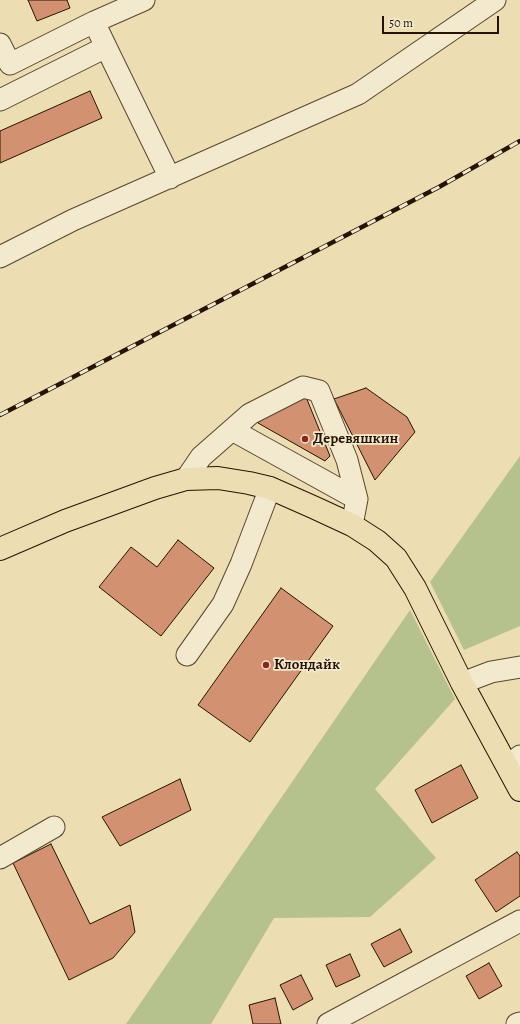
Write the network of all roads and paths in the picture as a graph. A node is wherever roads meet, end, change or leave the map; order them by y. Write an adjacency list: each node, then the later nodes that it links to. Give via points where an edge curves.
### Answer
1 (144, 0): 3 (street)
2 (495, 0): 7 (street, via 358,94)
3 (94, 22): 4 (street, via 10,64); 5 (street)
4 (0, 44)
5 (106, 47): 6 (street); 7 (street)
6 (0, 100)
7 (170, 178): 8 (street, via 73,220)
8 (0, 257)
9 (232, 430): 10 (street, via 201,457); 12 (street); 12 (street, via 250,414 303,387 318,391 347,460)
10 (186, 479): 11 (main road, via 218,478); 14 (main road, via 88,513)
11 (270, 488): 13 (main road); 15 (street, via 223,604)
12 (357, 499): 13 (street)
13 (352, 525): 17 (main road, via 377,541 396,558 415,588)
14 (0, 549)
15 (187, 655)
16 (520, 667): 17 (street, via 491,672)
17 (462, 683): 18 (main road)
18 (513, 761): 19 (main road)
19 (520, 790)
20 (54, 827): 21 (street)
21 (0, 858)
22 (520, 921): 24 (street)
23 (520, 1023): 25 (street)
24 (328, 1024)
25 (517, 1024)

